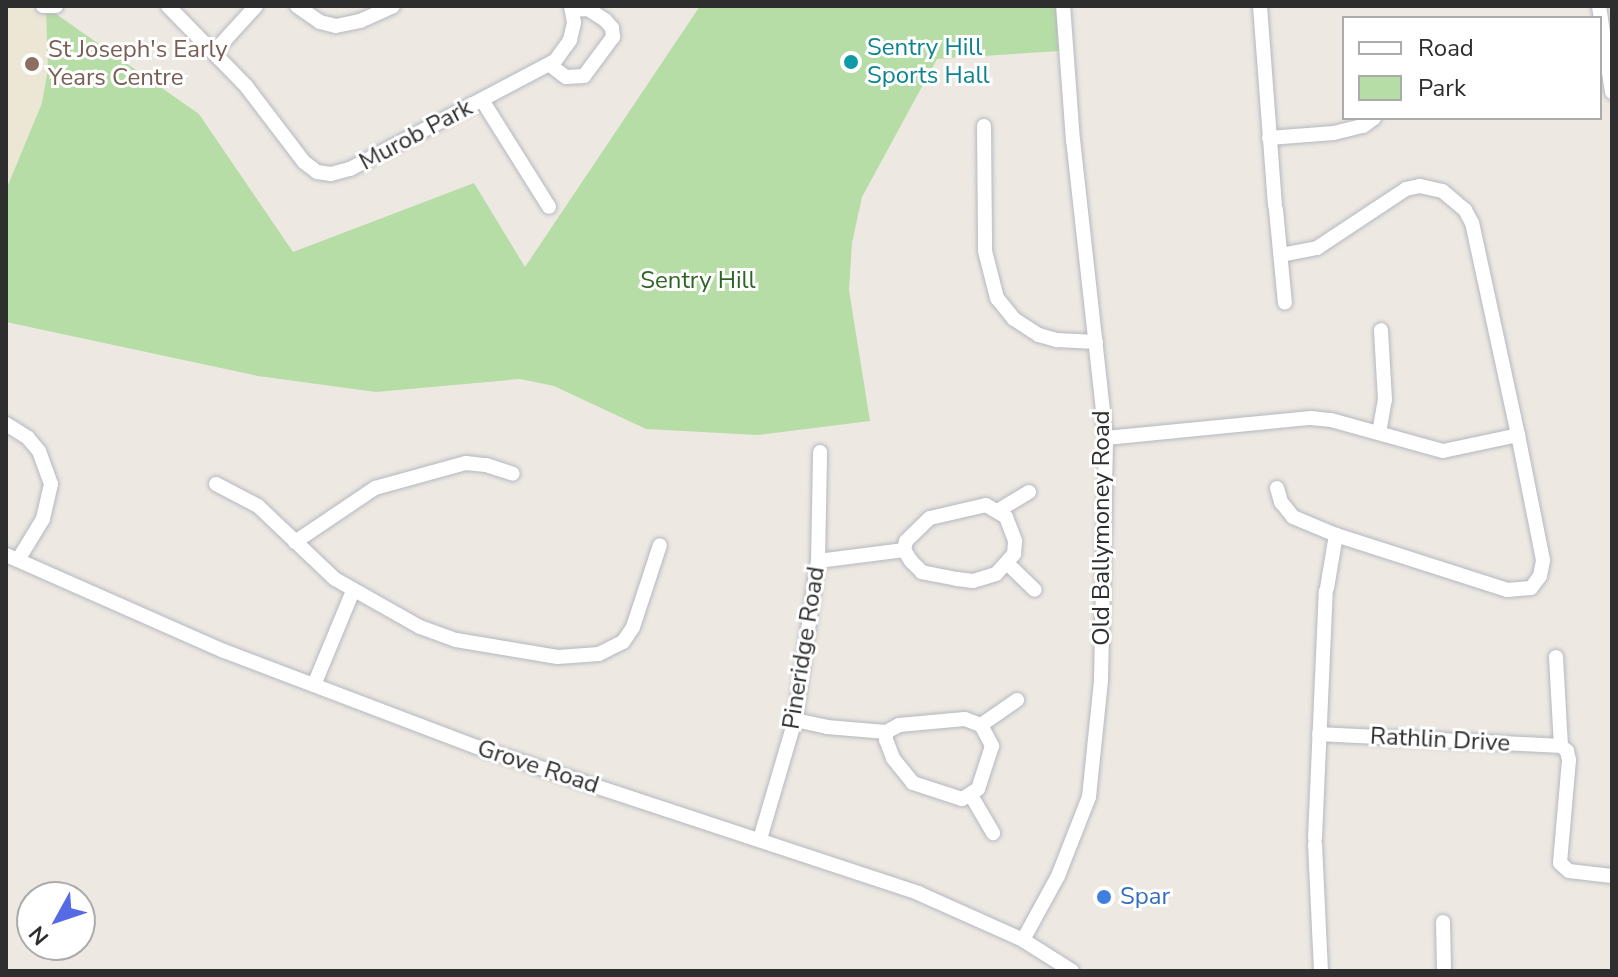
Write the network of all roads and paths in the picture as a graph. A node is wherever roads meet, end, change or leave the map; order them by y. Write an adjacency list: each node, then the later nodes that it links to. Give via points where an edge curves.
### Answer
1 (43, 6): 2 (street)
2 (56, 6)
3 (168, 6): 11 (street, Murob Park)
4 (256, 6): 11 (street)
5 (297, 6): 6 (street, via 320,22 339,26)
6 (393, 6)
7 (1063, 6): 22 (street, Old Ballymoney Road)
8 (1260, 6): 17 (street)
9 (572, 8): 12 (street, via 570,40); 12 (street, via 588,9 605,20 613,37 584,76 566,77)
10 (1602, 26): 13 (street)
11 (214, 52): 14 (street, Murob Park, via 304,162 324,174 344,172)
12 (550, 65): 14 (street, Murob Park)
13 (1612, 92)
14 (482, 100): 18 (street, Murob Park)
15 (1371, 120): 17 (street, via 1334,133)
16 (984, 126): 22 (street, via 985,251 997,298 1014,319 1039,335)
17 (1269, 138): 19 (street)
18 (549, 207)
19 (1282, 255): 20 (street); 25 (street, via 1317,248 1406,189 1430,187 1452,197 1472,223)
20 (1285, 303)
21 (1381, 330): 24 (street, via 1385,400)
22 (1096, 342): 26 (street, Old Ballymoney Road)
23 (6, 424): 37 (street, via 39,451 51,484 43,519)
24 (1379, 433): 25 (street, via 1443,451); 26 (street, via 1311,418)
25 (1518, 435): 33 (street, via 1543,560 1531,588 1507,590)
26 (1106, 438): 55 (street, Old Ballymoney Road, via 1101,680 1089,797 1074,844)
27 (820, 452): 38 (street, Pineridge Road)
28 (513, 474): 34 (street, via 471,463 409,477 363,494)
29 (216, 484): 34 (street, via 258,506)
30 (1277, 488): 33 (street, via 1293,517)
31 (1029, 492): 32 (street)
32 (999, 510): 36 (street, via 975,506 930,518); 39 (street, via 1015,541)
33 (1336, 535): 48 (street, via 1327,590)
34 (295, 542): 41 (street)
35 (660, 545): 41 (street, via 628,634 612,649 582,657 456,640)
36 (904, 550): 38 (street); 39 (street, via 922,572 957,579 985,579)
37 (12, 557): 43 (street, Grove Road)
38 (818, 561): 45 (street, Pineridge Road)
39 (1008, 564): 40 (street)
40 (1035, 590)
41 (353, 591): 43 (street)
42 (1556, 657): 49 (street)
43 (314, 685): 52 (street, Grove Road, via 477,747)
44 (1017, 700): 46 (street)
45 (795, 720): 47 (street); 52 (street, Pineridge Road)
46 (981, 725): 47 (street, via 944,718); 50 (street, via 992,752)
47 (886, 732): 50 (street, via 893,758 913,783 962,799)
48 (1319, 734): 49 (street, Rathlin Drive); 57 (street, via 1315,841)
49 (1561, 746): 53 (street, via 1569,760 1560,863 1569,871)
50 (972, 797): 51 (street)
51 (993, 833)
52 (760, 839): 55 (street, Grove Road, via 918,893)
53 (1612, 876)
54 (1443, 922): 58 (street)
55 (1023, 940): 56 (street, Grove Road)
56 (1072, 971)
57 (1321, 971)
58 (1444, 971)

